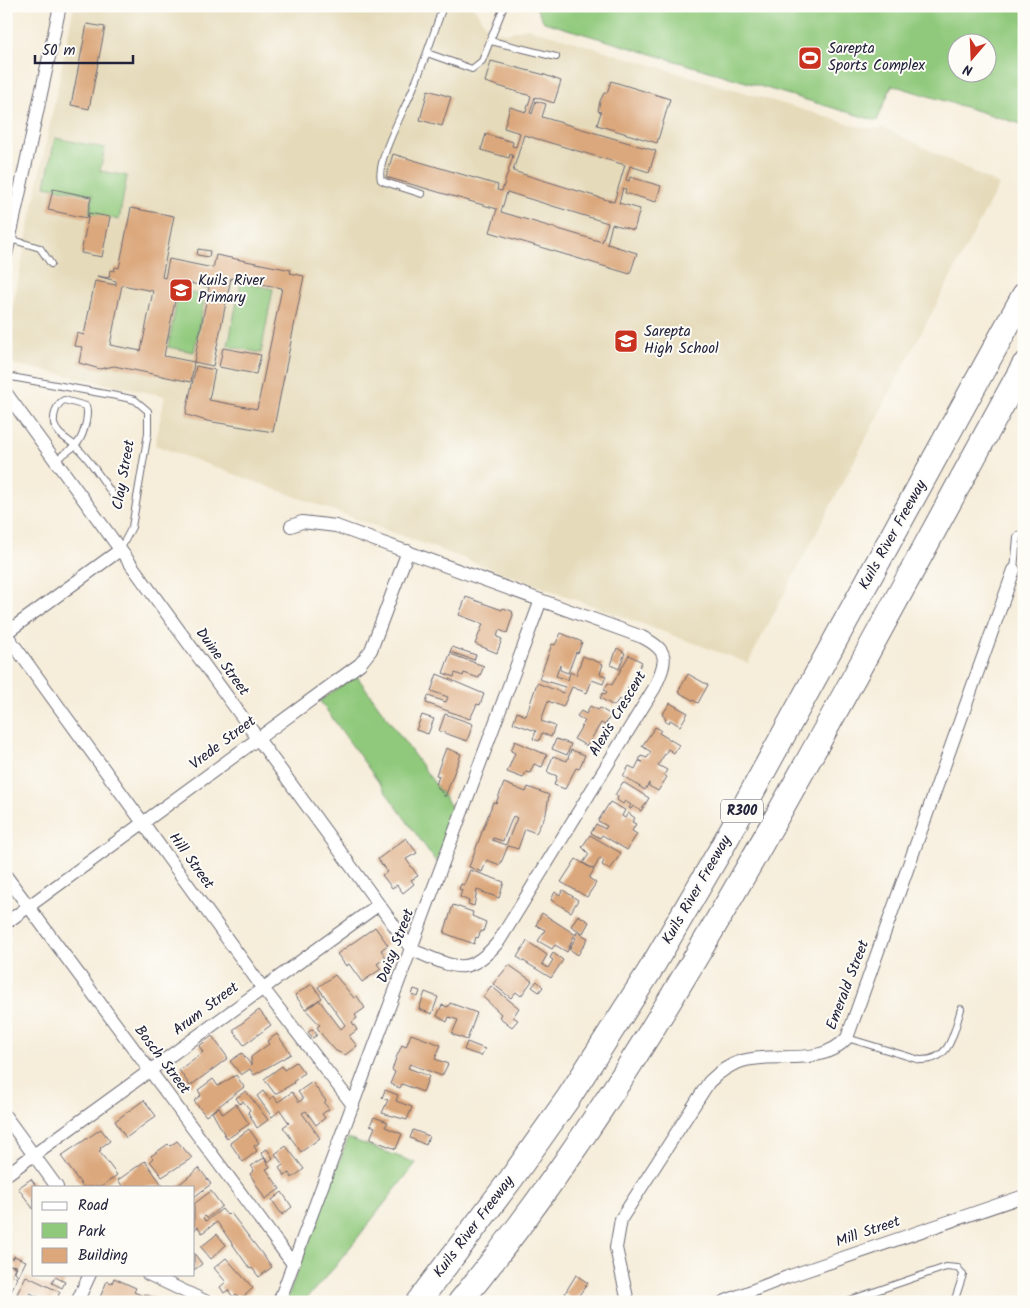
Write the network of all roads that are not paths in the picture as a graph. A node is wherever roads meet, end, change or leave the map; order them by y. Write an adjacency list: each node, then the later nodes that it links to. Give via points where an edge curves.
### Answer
1 (442, 6): 5 (lane)
2 (504, 6): 4 (lane)
3 (57, 7): 8 (street)
4 (491, 41): 5 (lane, via 482,62 472,69); 6 (lane)
5 (427, 53): 7 (lane, via 388,146 380,174 385,182)
6 (556, 57)
7 (422, 194)
8 (10, 239): 9 (street); 10 (lane, via 40,248)
9 (6, 255)
10 (51, 264)
11 (1024, 295): 48 (highway, Kuils River Freeway / R300, via 721,849 649,972 569,1097)
12 (1024, 364): 49 (highway, R300, via 787,800 675,994 543,1194)
13 (6, 376): 20 (lane, Clay Street, via 135,400 148,411 148,433 132,527)
14 (6, 393): 16 (street, Duine Street)
15 (76, 446): 15 (lane, via 58,432 54,424 57,406 64,400 82,404 87,409 83,436); 16 (lane); 17 (lane)
16 (55, 460): 20 (street, Duine Street)
17 (115, 498)
18 (291, 526): 21 (street, Alexis Crescent, via 302,522 336,526)
19 (1024, 531): 22 (lane, via 1017,537)
20 (120, 550): 24 (street, Clay Street); 25 (street, Duine Street)
21 (408, 550): 23 (street, Alexis Crescent); 25 (street, Vrede Street, via 366,658)
22 (1014, 570): 34 (street, Emerald Street)
23 (542, 600): 31 (street, Daisy Street); 31 (street, Alexis Crescent, via 658,646 664,656 663,669 523,903 488,954 476,964 460,967)
24 (6, 633): 26 (street, Hill Street)
25 (258, 738): 26 (street, Vrede Street); 28 (street, Duine Street)
26 (144, 823): 29 (street, Vrede Street); 32 (street, Hill Street)
27 (6, 876): 29 (street, Bosch Street)
28 (378, 905): 31 (street, Duine Street); 32 (street, Arum Street)
29 (28, 907): 30 (street, Vrede Street); 35 (street, Bosch Street)
30 (6, 923)
31 (412, 950): 36 (street, Daisy Street)
32 (262, 987): 35 (street, Arum Street); 36 (street, Hill Street)
33 (961, 1010): 34 (lane, via 950,1043 939,1058 932,1060 920,1060)
34 (847, 1038): 50 (street, Emerald Street, via 841,1045 824,1053 743,1060 723,1069 710,1082 620,1219 616,1248)
35 (150, 1071): 38 (street, Arum Street); 42 (street, Bosch Street)
36 (353, 1104): 42 (street, Daisy Street)
37 (6, 1117): 38 (street)
38 (33, 1155): 39 (street, Arum Street); 40 (street)
39 (6, 1176)
40 (56, 1186)
41 (1024, 1196): 51 (street, Mill Street)
42 (292, 1264): 47 (street, Daisy Street)
43 (89, 1276): 45 (street)
44 (152, 1276): 46 (street)
45 (77, 1302)
46 (207, 1302)
47 (279, 1302)
48 (418, 1302)
49 (460, 1302)
50 (628, 1302)
51 (723, 1302)
52 (844, 1302): 53 (lane, via 946,1267 958,1268 963,1275)
53 (954, 1302)

